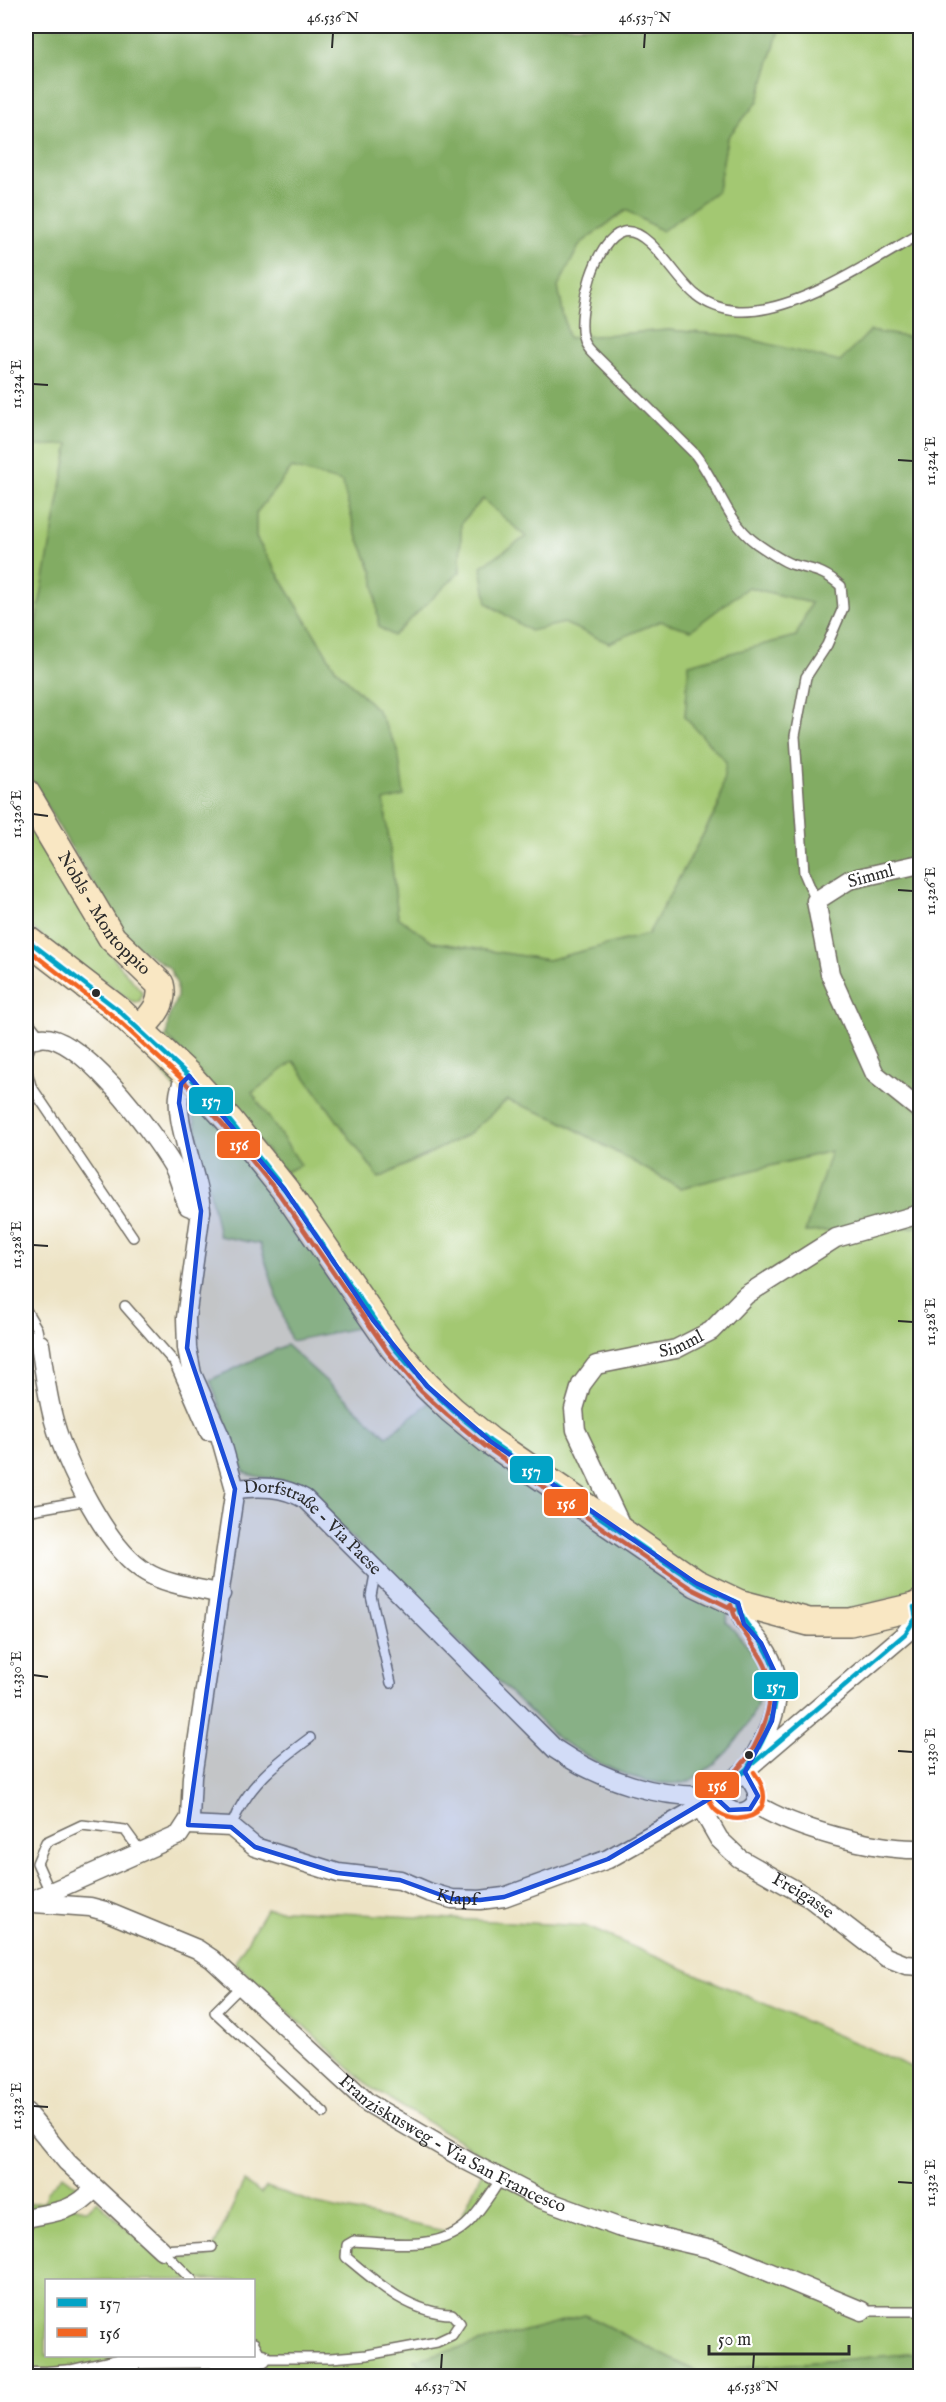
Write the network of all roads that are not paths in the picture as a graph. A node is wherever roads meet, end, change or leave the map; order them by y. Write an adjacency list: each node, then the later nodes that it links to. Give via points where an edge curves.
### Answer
1 (921, 234): 4 (lane, via 823,288 771,308 738,311 710,304 695,294 647,240 636,232 621,232 598,260 582,305 583,340 694,453 707,469 729,514 754,542 789,563 827,574 841,586 843,608 827,645 806,677 795,736 804,873)
2 (26, 792): 6 (main road, Nobls - Montoppio, via 112,938 160,984 161,1002)
3 (921, 864): 4 (street, Simml, via 849,879)
4 (816, 901): 11 (street, via 830,974 875,1074)
5 (26, 939): 6 (main road)
6 (140, 1029): 10 (main road)
7 (31, 1032): 8 (lane); 12 (street, via 62,1041 100,1072 170,1162 188,1206)
8 (26, 1058)
9 (26, 1068): 14 (lane, via 31,1086)
10 (189, 1076): 12 (street, via 181,1084 179,1103 201,1195); 23 (main road, via 285,1190 394,1348 427,1386 490,1441)
11 (921, 1110)
12 (201, 1211): 19 (street, via 186,1318 187,1348 192,1374)
13 (921, 1214): 23 (street, Simml, via 836,1238 746,1295 711,1331 676,1349 596,1365 581,1384 574,1409 576,1430)
14 (133, 1237)
15 (125, 1306): 19 (lane, via 174,1362 206,1435)
16 (26, 1310): 18 (lane)
17 (26, 1331): 18 (lane)
18 (40, 1344): 21 (street, via 54,1422)
19 (220, 1436): 20 (street)
20 (235, 1489): 24 (street, Dorfstraße - Via Paese, via 275,1487 291,1491 305,1499); 25 (street, Dorfstraße - Via Paese)
21 (89, 1500): 22 (lane); 25 (street, via 121,1551 147,1573)
22 (26, 1511)
23 (626, 1536): 26 (main road, via 696,1583)
24 (376, 1569): 28 (lane, via 371,1596); 31 (street, Dorfstraße - Via Paese, via 555,1749 570,1759 610,1778 666,1793)
25 (221, 1594): 34 (street, Dorfstraße - Via Paese)
26 (738, 1603): 27 (main road, via 809,1622 850,1622); 30 (street, via 744,1624 761,1642 778,1679 772,1721)
27 (918, 1606): 30 (street, via 916,1620 905,1634)
28 (391, 1683)
29 (310, 1738): 35 (lane, via 259,1780 243,1800)
30 (745, 1772): 31 (street); 32 (street, via 756,1789)
31 (716, 1795): 32 (street, via 737,1813); 33 (street, Klapf)
32 (755, 1804): 36 (street, via 816,1829 883,1846)
33 (700, 1806): 35 (street, Klapf, via 608,1859 512,1895 480,1900 452,1899 400,1880 317,1868 255,1847); 40 (street, Freigasse, via 719,1839 740,1858 811,1899 886,1957)
34 (188, 1825): 35 (street); 37 (street, via 179,1835)
35 (231, 1827)
36 (921, 1849)
37 (142, 1852): 38 (street); 38 (lane, via 125,1830 82,1825 46,1842 37,1863)
38 (50, 1892): 39 (street)
39 (26, 1903): 41 (street, Franziskusweg - Via San Francesco, via 90,1907 133,1922 197,1949)
40 (921, 1966)
41 (241, 1986): 43 (lane, via 215,2012); 44 (street, Franziskusweg - Via San Francesco, via 368,2103)
42 (26, 2112): 45 (street)
43 (324, 2113)
44 (501, 2179): 50 (street, Franziskusweg - Via San Francesco, via 539,2198 618,2227 716,2250); 52 (lane, via 459,2230 417,2243 354,2241 347,2245 346,2257 375,2282 427,2310 453,2314 459,2323 452,2335 436,2342 331,2358)
45 (94, 2189): 46 (street, via 76,2206); 48 (street)
46 (26, 2218)
47 (212, 2247): 48 (lane)
48 (162, 2250): 49 (lane)
49 (191, 2279)
50 (862, 2311): 51 (lane, Franziskusweg - Via San Francesco)
51 (921, 2311)
52 (258, 2350)
53 (166, 2357): 55 (street)
54 (26, 2376): 55 (street)
55 (45, 2376)

